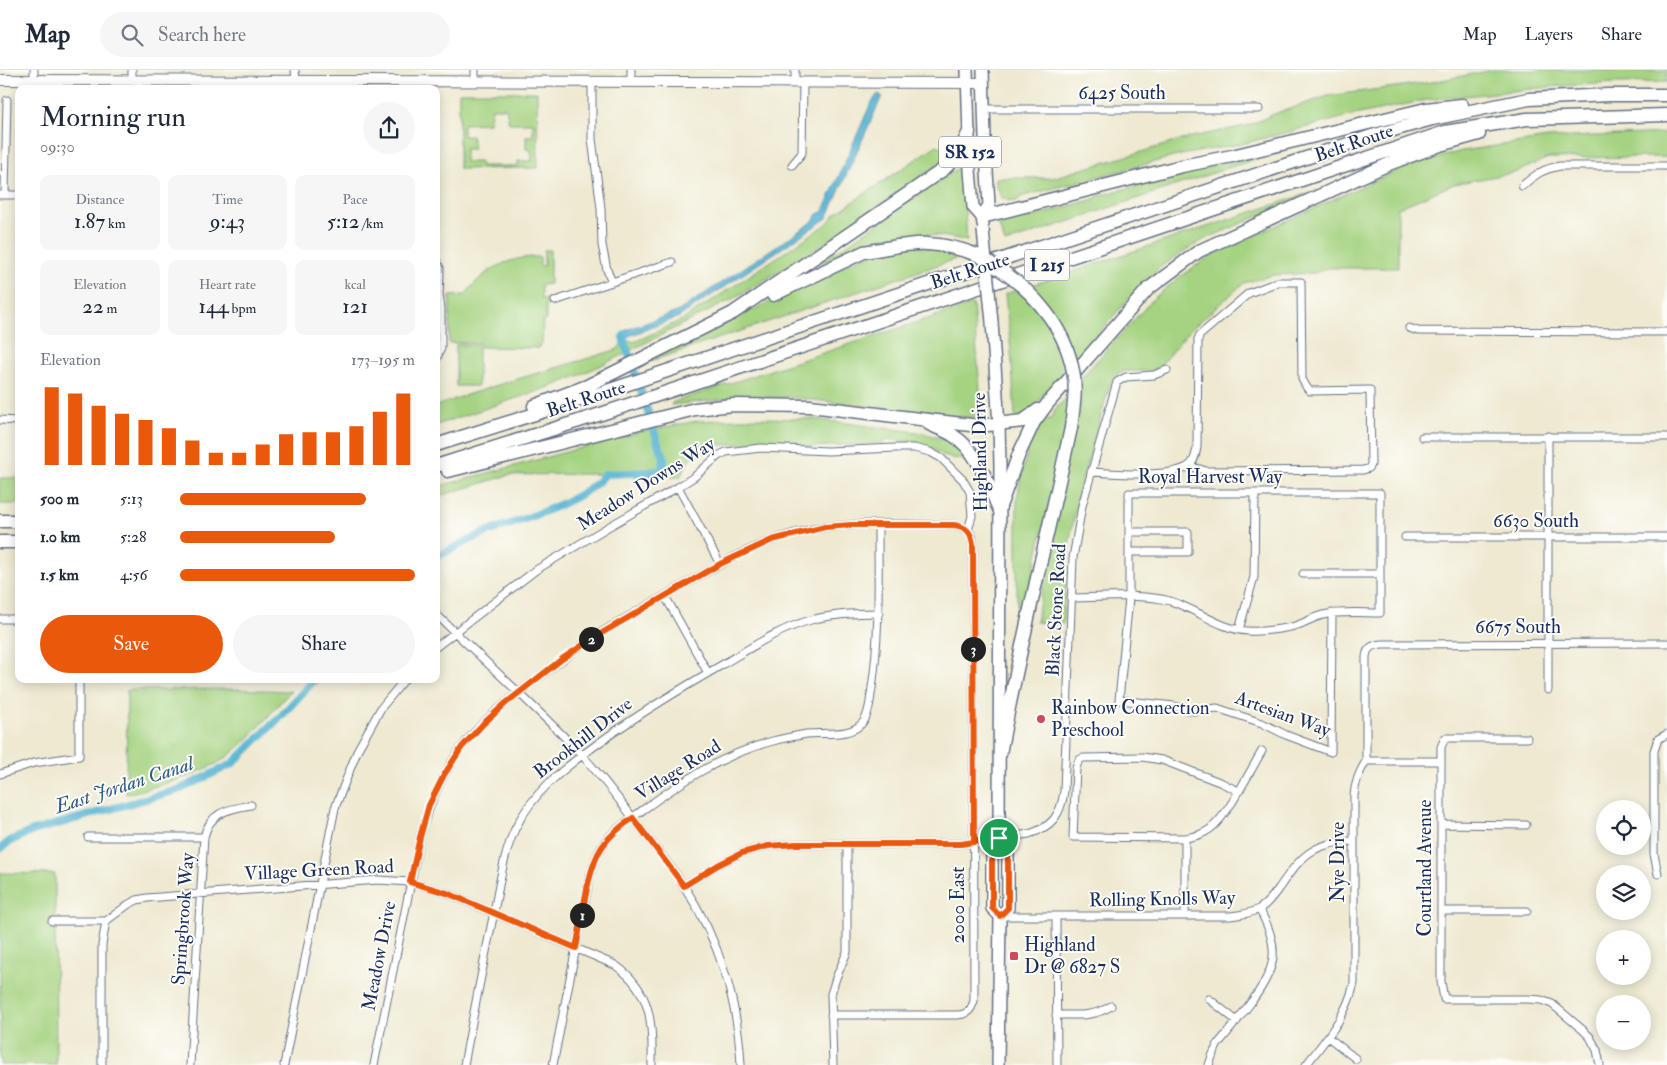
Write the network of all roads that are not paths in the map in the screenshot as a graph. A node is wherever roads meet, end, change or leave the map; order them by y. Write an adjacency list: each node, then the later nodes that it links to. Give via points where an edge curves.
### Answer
1 (295, 70): 10 (street)
2 (476, 70): 11 (street)
3 (631, 70): 13 (street)
4 (795, 70): 14 (street)
5 (968, 70): 15 (main road, Highland Drive / SR 152)
6 (983, 70): 16 (main road, Highland Drive / SR 152)
7 (34, 75): 8 (street); 9 (street)
8 (132, 75): 10 (street)
9 (0, 80)
10 (296, 81): 17 (street)
11 (475, 82): 12 (street); 17 (street)
12 (592, 82): 13 (street); 33 (street, via 592,139 602,245 606,270)
13 (631, 82): 14 (street)
14 (799, 82): 15 (street); 26 (street, via 802,153)
15 (968, 83): 16 (street); 25 (main road, Highland Drive / SR 152)
16 (983, 83): 21 (main road, Highland Drive / SR 152)
17 (414, 85)
18 (1667, 95): 20 (highway, Belt Route / I 215)
19 (7, 100): 29 (street)
20 (1529, 100): 31 (highway, via 1426,109); 50 (highway, Belt Route / I 215, via 1432,118 1372,136 589,397)
21 (984, 109): 22 (street, 6425 South); 31 (main road, Highland Drive / SR 152, via 989,205)
22 (1259, 109)
23 (1667, 115): 24 (highway, Belt Route / I 215)
24 (1527, 119): 41 (highway, via 1391,163 1199,251 1148,289); 51 (highway, Belt Route / I 215, via 1445,132)
25 (969, 132): 31 (main road, Highland Drive / SR 152, via 973,207); 36 (highway, via 957,156 944,169)
26 (792, 165)
27 (1667, 166): 28 (street, via 1560,166 1535,174)
28 (1522, 186)
29 (2, 195): 30 (street)
30 (15, 195)
31 (982, 216): 45 (main road, Highland Drive / SR 152, bridge)
32 (672, 262): 33 (street)
33 (612, 282): 34 (street)
34 (555, 301)
35 (440, 304): 39 (street)
36 (734, 313): 49 (highway, via 587,386); 95 (highway, bridge, via 864,252 927,243 978,256 1003,271 1028,291 1052,319 1066,345 1074,372 1074,403)
37 (1410, 328): 38 (street, via 1418,331)
38 (1667, 332)
39 (440, 350)
40 (1167, 370): 53 (street, Black Stone Road, via 1154,375 1121,378 1118,382)
41 (1048, 403): 45 (highway, via 1023,421); 57 (highway, via 1034,422)
42 (918, 419): 45 (highway, via 979,426); 54 (highway, via 810,406 733,405 695,409); 57 (highway, via 954,436 967,447 980,466)
43 (0, 420): 44 (street)
44 (15, 421)
45 (999, 424): 57 (main road, Highland Drive)
46 (1548, 436): 47 (street); 48 (street); 64 (street)
47 (1667, 436)
48 (1422, 437)
49 (440, 442)
50 (440, 443)
51 (440, 465)
52 (1190, 466): 52 (street, via 1196,457 1197,447 1198,338 1249,293 1278,282 1301,282 1302,379 1310,390 1370,390 1371,465 1363,470 1206,471); 53 (street, via 1165,474)
53 (1091, 472): 73 (street, Black Stone Road, via 1076,539)
54 (440, 473)
55 (678, 487): 61 (street, Meadow Downs Way, via 718,456 741,449 828,451 914,448 941,458 968,487 972,516); 69 (street); 81 (street, Meadow Downs Way, via 536,570)
56 (1255, 493): 62 (street, Royal Harvest Way, via 1129,493); 71 (street, Royal Harvest Way, via 1380,493); 80 (street, via 1254,577)
57 (999, 510): 95 (main road, Highland Drive)
58 (0, 521): 59 (highway)
59 (15, 521)
60 (878, 525): 61 (street, Meadow Drive, via 954,525); 69 (street, Meadow Drive, via 825,527 799,532 772,540); 75 (street, Village Road)
61 (968, 530): 109 (street, 2000 East, via 973,544)
62 (1129, 532): 68 (street, Royal Harvest Way); 68 (street, via 1188,532 1188,552)
63 (1404, 537): 64 (street, 6630 South)
64 (1548, 537): 65 (street, 6630 South); 82 (street)
65 (1667, 537)
66 (0, 542): 67 (highway)
67 (15, 542)
68 (1129, 552): 74 (street, Royal Harvest Way)
69 (720, 564): 72 (street, Meadow Drive)
70 (1303, 574): 71 (street)
71 (1380, 574): 76 (street, Royal Harvest Way, via 1380,613)
72 (664, 596): 86 (street); 90 (street, Meadow Drive, via 595,637)
73 (1071, 598): 74 (street); 107 (street, Black Stone Road, via 1062,804 1052,821 1038,831)
74 (1129, 598): 80 (street, via 1184,606); 91 (street, Royal Harvest Way)
75 (878, 613): 86 (street, Brookhill Drive, via 810,620 780,632); 102 (street, Village Road, via 869,710 860,725 849,731 808,734 739,752 682,782)
76 (1332, 614): 80 (street, via 1287,628); 91 (street, Artesian Way, via 1331,752 1217,708 1193,711)
77 (440, 618): 81 (street)
78 (0, 619): 79 (street)
79 (15, 619)
80 (1239, 630)
81 (454, 632): 84 (street, Meadow Downs Way); 90 (street)
82 (1548, 643): 83 (street, 6675 South); 85 (street, 6675 South, via 1382,644); 89 (street)
83 (1667, 643)
84 (440, 644)
85 (1370, 648): 97 (street, Nye Drive, via 1366,652)
86 (708, 673): 96 (street, Brookhill Drive, via 643,712)
87 (79, 683): 99 (street, via 79,756)
88 (402, 683): 114 (street, via 381,708 358,749 336,808)
89 (1548, 690)
90 (518, 693): 96 (street); 113 (street, Meadow Drive, via 462,747 444,775 429,805)
91 (1119, 700)
92 (1667, 734): 112 (street, via 1658,740 1654,750 1654,854)
93 (1527, 738): 98 (street, Courtland Avenue, via 1445,738)
94 (1262, 752): 100 (street)
95 (1000, 754): 107 (main road, Highland Drive)
96 (582, 755): 102 (street); 120 (street, Brookhill Drive, via 546,785 524,812 509,844)
97 (1366, 761): 98 (street); 110 (street, Nye Drive, via 1355,784)
98 (1441, 761): 103 (street, Courtland Avenue)
99 (1, 772)
100 (1238, 791): 108 (street, via 1217,823 1196,836); 108 (street, via 1162,760 1142,757 1088,757 1080,760 1076,768 1073,837)
101 (251, 805): 106 (street, Springbrook Way, via 232,808 214,817 206,827)
102 (633, 818): 115 (street); 126 (street, Village Road, via 610,836 594,861)
103 (1441, 824): 104 (street); 118 (street, Courtland Avenue)
104 (1526, 824)
105 (88, 836): 106 (street)
106 (204, 837): 116 (street, Springbrook Way)
107 (999, 838): 109 (street, Black Stone Road); 121 (main road, Highland Drive, via 992,850 992,908); 121 (main road, Highland Drive, via 1008,848 1008,908)
108 (1185, 838): 123 (street)
109 (974, 841): 111 (street, Black Stone Road, via 961,844); 129 (street, 2000 East, via 974,1001 970,1011 958,1015)
110 (1354, 841): 117 (street, Rolling Knolls Way, via 1336,842 1312,850); 132 (street, Nye Drive, via 1354,983 1345,1012)
111 (847, 844): 115 (street, Black Stone Road, via 768,846 742,853); 129 (street, via 846,952 831,994)
112 (1658, 874)
113 (410, 882): 114 (street, Village Green Road, via 378,880); 120 (street, Village Green Road); 137 (street, Meadow Drive)
114 (320, 885): 116 (street, Village Green Road); 136 (street)
115 (684, 886): 141 (street, via 718,953 727,981 740,1041)
116 (201, 894): 125 (street, Village Green Road, via 136,900); 135 (street, Springbrook Way)
117 (1259, 909): 123 (street, Rolling Knolls Way, via 1240,915); 131 (street, via 1272,940 1272,966 1262,988)
118 (1441, 911): 119 (street); 147 (street, Courtland Avenue, via 1444,999 1528,999 1552,1004 1590,1037)
119 (1526, 911)
120 (494, 913): 126 (street, Village Green Road); 138 (street, Brookhill Drive)
121 (1000, 916): 122 (street, Rolling Knolls Way); 143 (main road, Highland Drive)
122 (1056, 916): 123 (street, Rolling Knolls Way); 130 (street)
123 (1185, 916)
124 (52, 921): 125 (street)
125 (106, 921): 134 (street, via 102,945)
126 (576, 948): 139 (street, Village Road); 140 (street, Village Green Road, via 622,970 644,998 653,1033)
127 (1209, 999): 131 (street)
128 (1111, 1006): 130 (street, via 1091,1015)
129 (831, 1015): 142 (street)
130 (1056, 1015): 144 (street)
131 (1237, 1021): 145 (street, via 1218,1044)
132 (1328, 1037): 133 (street); 146 (street, Nye Drive)
133 (1356, 1059)
134 (102, 1065)
135 (190, 1065)
136 (284, 1065)
137 (374, 1065)
138 (464, 1065)
139 (552, 1065)
140 (652, 1065)
141 (740, 1065)
142 (832, 1065)
143 (998, 1065)
144 (1057, 1065)
145 (1209, 1065)
146 (1306, 1065)
147 (1600, 1065)

